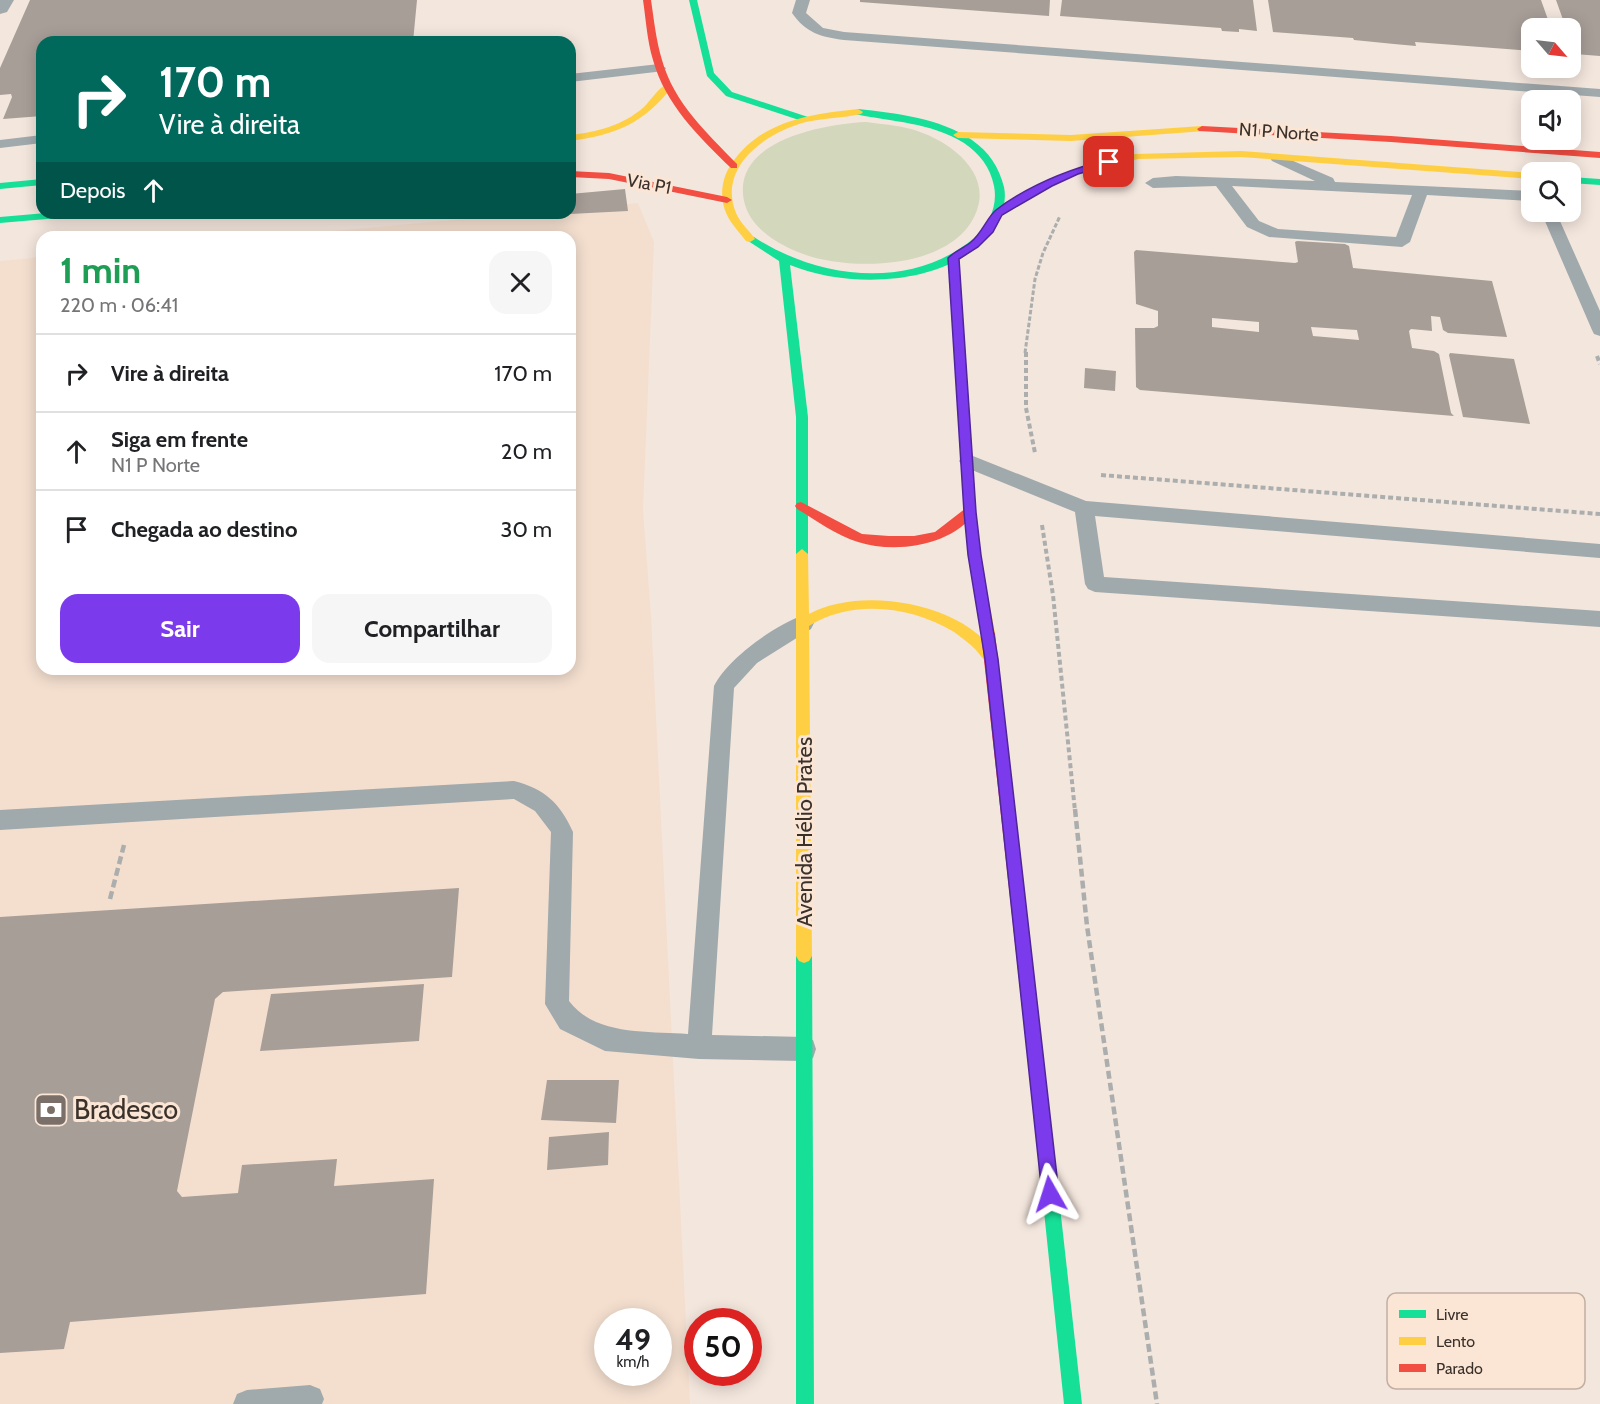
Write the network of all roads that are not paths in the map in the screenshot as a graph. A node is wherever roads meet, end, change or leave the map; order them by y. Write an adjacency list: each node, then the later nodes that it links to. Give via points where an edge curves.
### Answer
1 (4, 0): 5 (street)
2 (647, 0): 6 (main road)
3 (693, 0): 10 (main road, via 710,74 717,83 729,94)
4 (803, 0): 9 (lane, via 799,13 808,27 844,36)
5 (0, 8)
6 (659, 68): 7 (lane); 8 (main road)
7 (576, 77)
8 (667, 87): 12 (main road, via 628,126 603,135); 17 (main road, via 695,126)
9 (1600, 93)
10 (805, 119): 11 (main road, via 831,114 885,113 928,122); 17 (main road, via 762,138)
11 (957, 135): 15 (main road, N1 P Norte, via 1071,138 1215,128); 30 (main road, via 976,148 999,179 1002,196)
12 (576, 137)
13 (36, 140): 14 (lane)
14 (0, 144)
15 (1600, 155)
16 (1277, 158): 19 (main road, N1 P Norte); 26 (lane); 30 (main road, N1 P Norte, via 1242,154 1138,156 1075,172)
17 (734, 166): 29 (main road)
18 (576, 174): 29 (main road, Via P1, via 609,176)
19 (1521, 175)
20 (1581, 181): 21 (main road)
21 (1600, 182)
22 (36, 183): 25 (main road)
23 (1153, 183): 24 (lane)
24 (1221, 183): 26 (lane); 27 (lane, via 1253,224 1275,234 1402,242)
25 (0, 186)
26 (1340, 186): 27 (lane)
27 (1422, 189): 28 (lane)
28 (1521, 195)
29 (727, 200): 35 (main road, via 745,233)
30 (998, 213): 34 (main road, via 989,230)
31 (36, 217): 32 (main road)
32 (0, 220)
33 (1552, 222): 36 (lane)
34 (954, 258): 35 (main road, via 910,272 870,276 830,273); 37 (main road)
35 (784, 260): 38 (main road, Avenida Hélio Prates, via 802,417)
36 (1600, 330)
37 (968, 461): 39 (lane); 40 (main road)
38 (801, 506): 40 (main road, via 860,537 889,542 939,536); 43 (main road, Avenida Hélio Prates)
39 (1084, 508): 41 (lane); 42 (lane, via 1095,584)
40 (970, 512): 44 (main road)
41 (1598, 556)
42 (1600, 619)
43 (804, 623): 44 (main road, via 832,609 855,606 916,610 970,637); 46 (lane, via 743,662 724,686); 47 (main road, Avenida Hélio Prates)
44 (992, 659): 51 (main road)
45 (0, 820): 46 (lane, via 514,790 531,794 544,803 562,832 557,1004 569,1021 604,1039)
46 (699, 1047): 47 (lane)
47 (804, 1049): 50 (main road, Avenida Hélio Prates)
48 (310, 1399): 49 (lane)
49 (247, 1404)
50 (806, 1404)
51 (1073, 1404)

